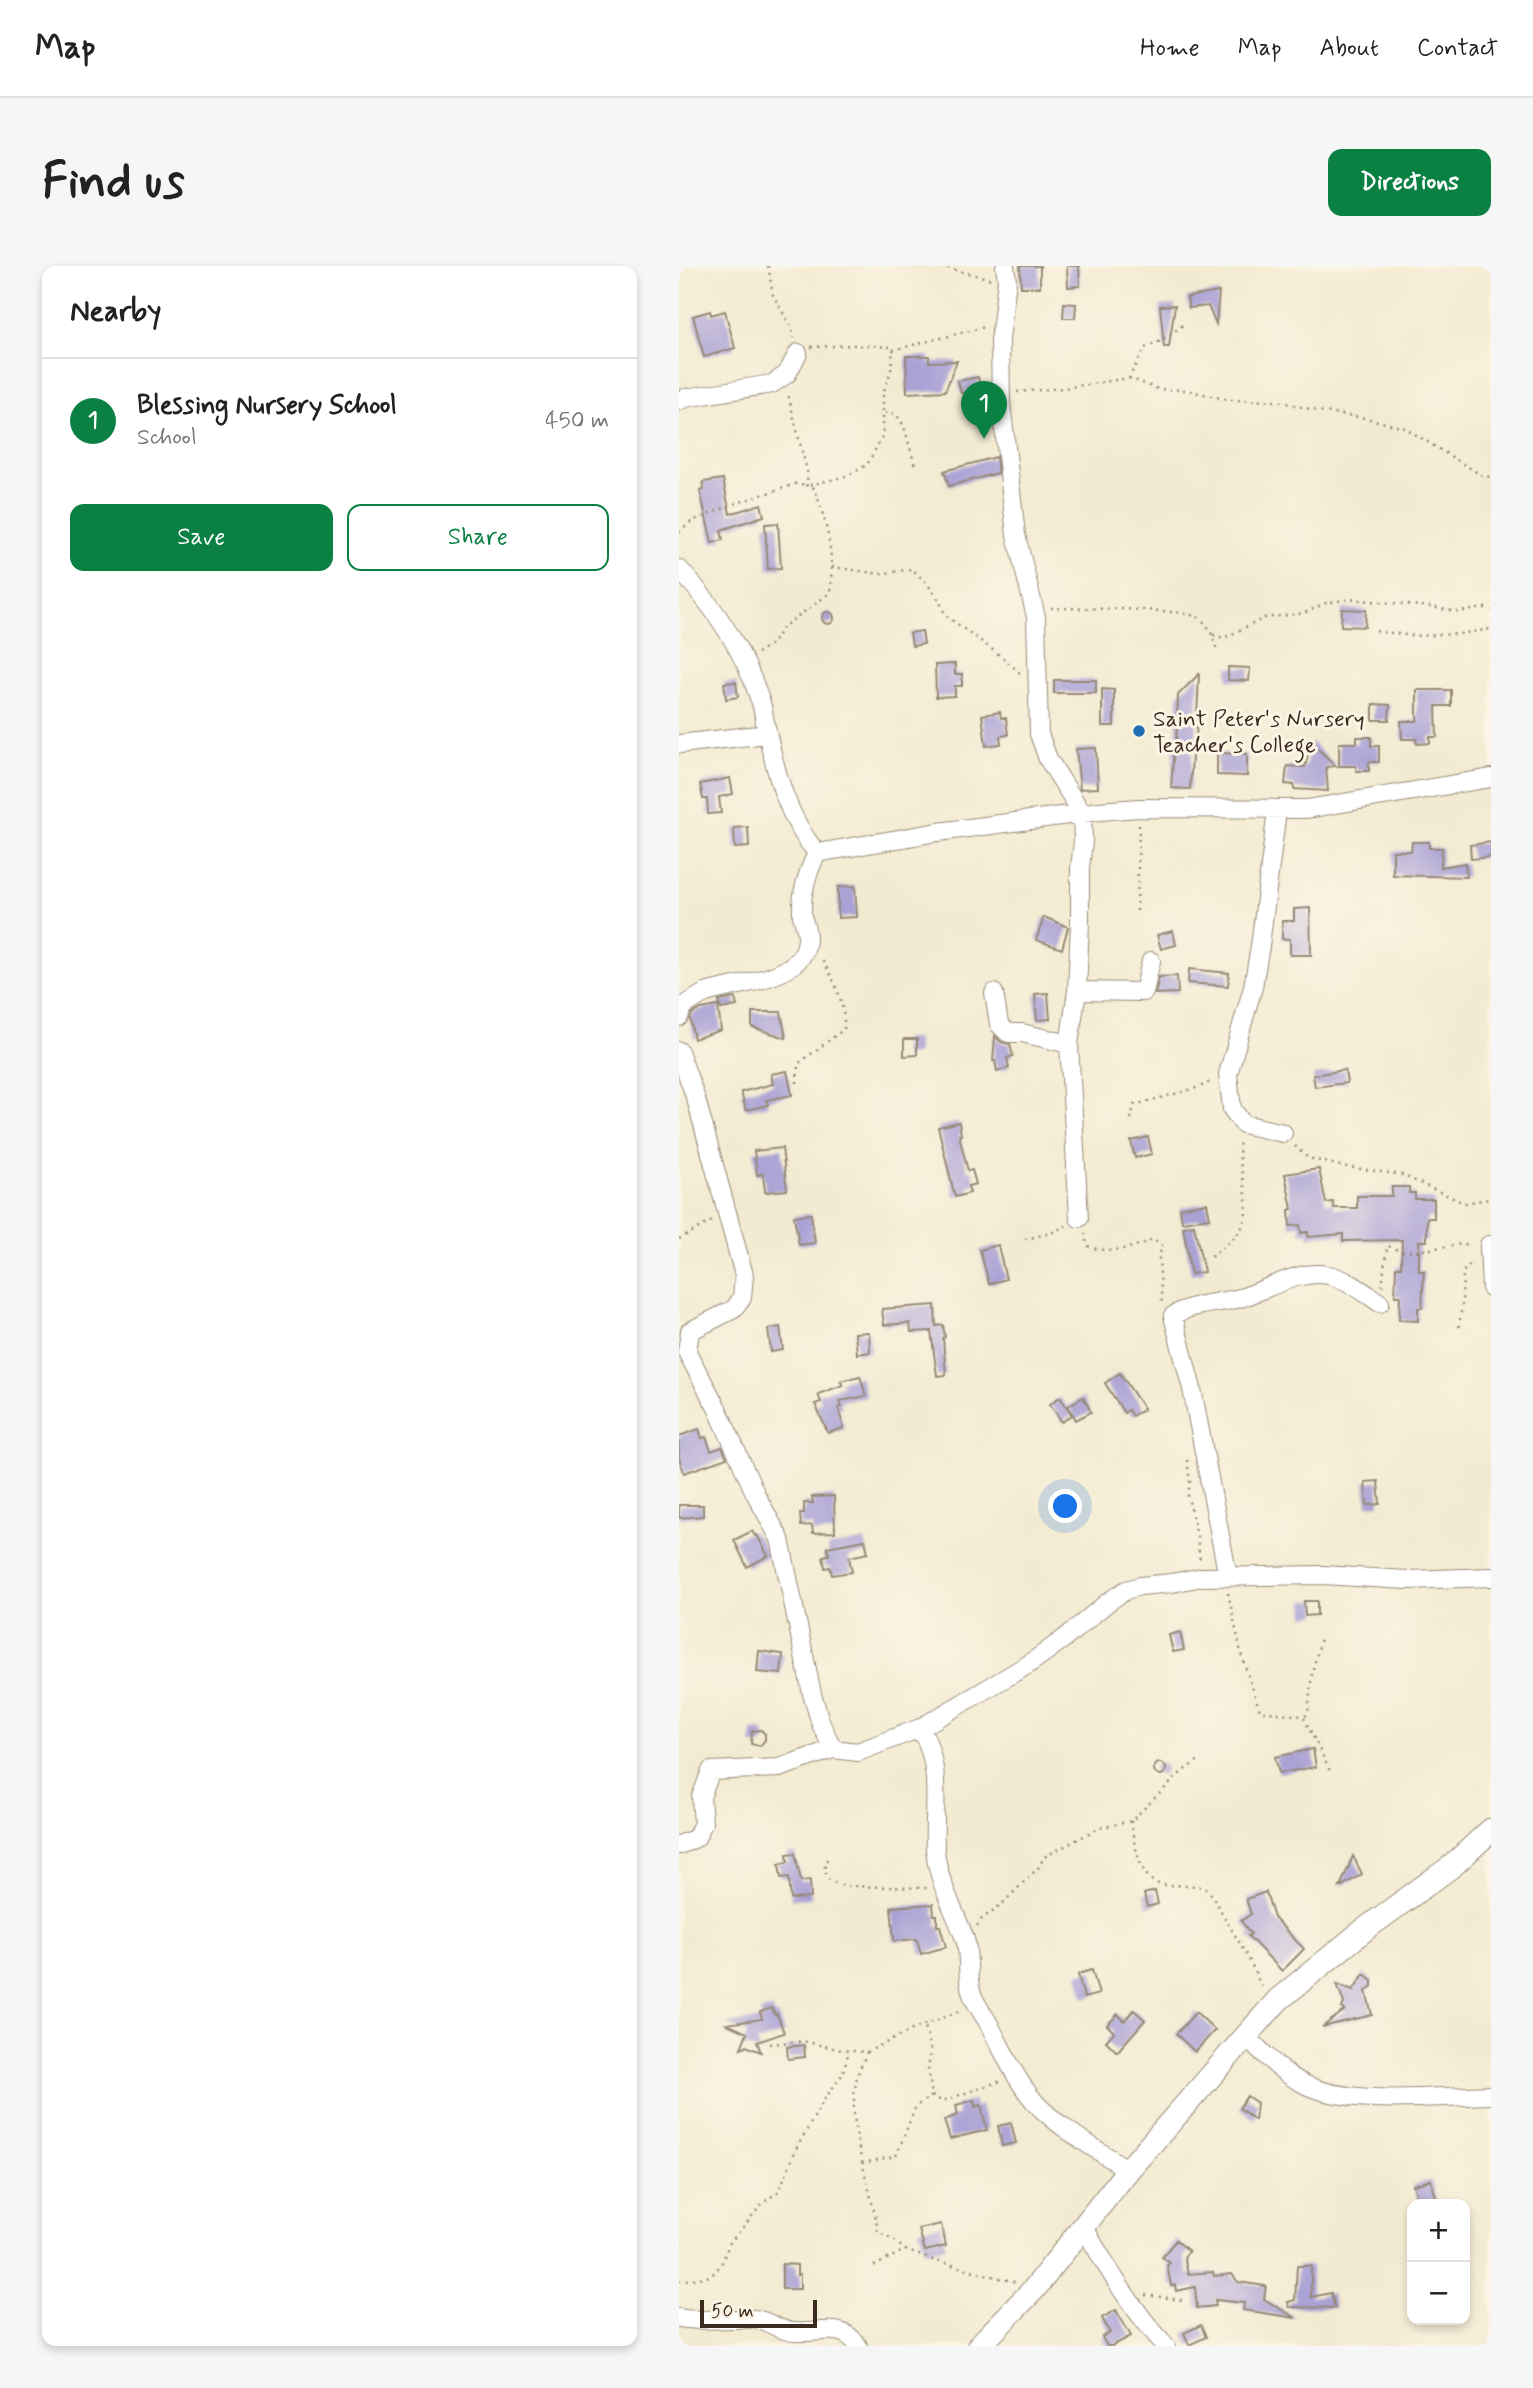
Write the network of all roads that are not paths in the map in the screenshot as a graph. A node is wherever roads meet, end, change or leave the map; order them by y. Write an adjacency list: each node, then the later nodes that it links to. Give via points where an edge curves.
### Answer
1 (1006, 273): 9 (street, via 1000,393 1017,535 1036,617 1039,734 1048,759)
2 (798, 353): 3 (street, via 787,373 772,384)
3 (679, 401)
4 (679, 569): 5 (street, via 721,619 761,700)
5 (767, 734): 6 (street); 10 (street, via 790,810)
6 (679, 744)
7 (1491, 778): 8 (street)
8 (1277, 810): 9 (street, via 1139,808); 17 (street, via 1253,987 1228,1073 1232,1110 1243,1124)
9 (1082, 813): 10 (street); 12 (street)
10 (817, 853): 14 (street, via 802,892 807,937 803,956 784,972 705,994)
11 (1151, 961): 12 (street, via 1144,992)
12 (1077, 991): 15 (street)
13 (994, 993): 15 (street, via 999,1024 1008,1033)
14 (680, 1010)
15 (1069, 1044): 18 (street)
16 (679, 1051): 25 (street, via 744,1275 742,1298 734,1309 690,1331 687,1352 780,1539 813,1694)
17 (1283, 1133)
18 (1079, 1218)
19 (1489, 1245): 20 (street)
20 (1491, 1289)
21 (1380, 1303): 22 (street, via 1331,1275 1317,1273 1173,1316 1187,1365)
22 (1228, 1577): 23 (street); 24 (street, via 1126,1590 1029,1664)
23 (1491, 1577)
24 (920, 1728): 25 (street, via 858,1752); 30 (street, via 936,1774 935,1849 966,1942 970,1990 976,2005 1035,2102)
25 (833, 1749): 27 (street, via 779,1768 711,1771 701,1797 703,1823 696,1838)
26 (1491, 1830): 28 (street, via 1452,1866 1278,2000)
27 (679, 1844)
28 (1246, 2036): 29 (street, via 1279,2068 1316,2090 1383,2098); 30 (street)
29 (1491, 2095)
30 (1128, 2170): 31 (street)
31 (1084, 2227): 34 (street, via 1035,2288); 35 (street, via 1122,2290)
32 (679, 2318): 33 (street, via 753,2318 791,2333 839,2330)
33 (858, 2346)
34 (979, 2346)
35 (1166, 2346)

